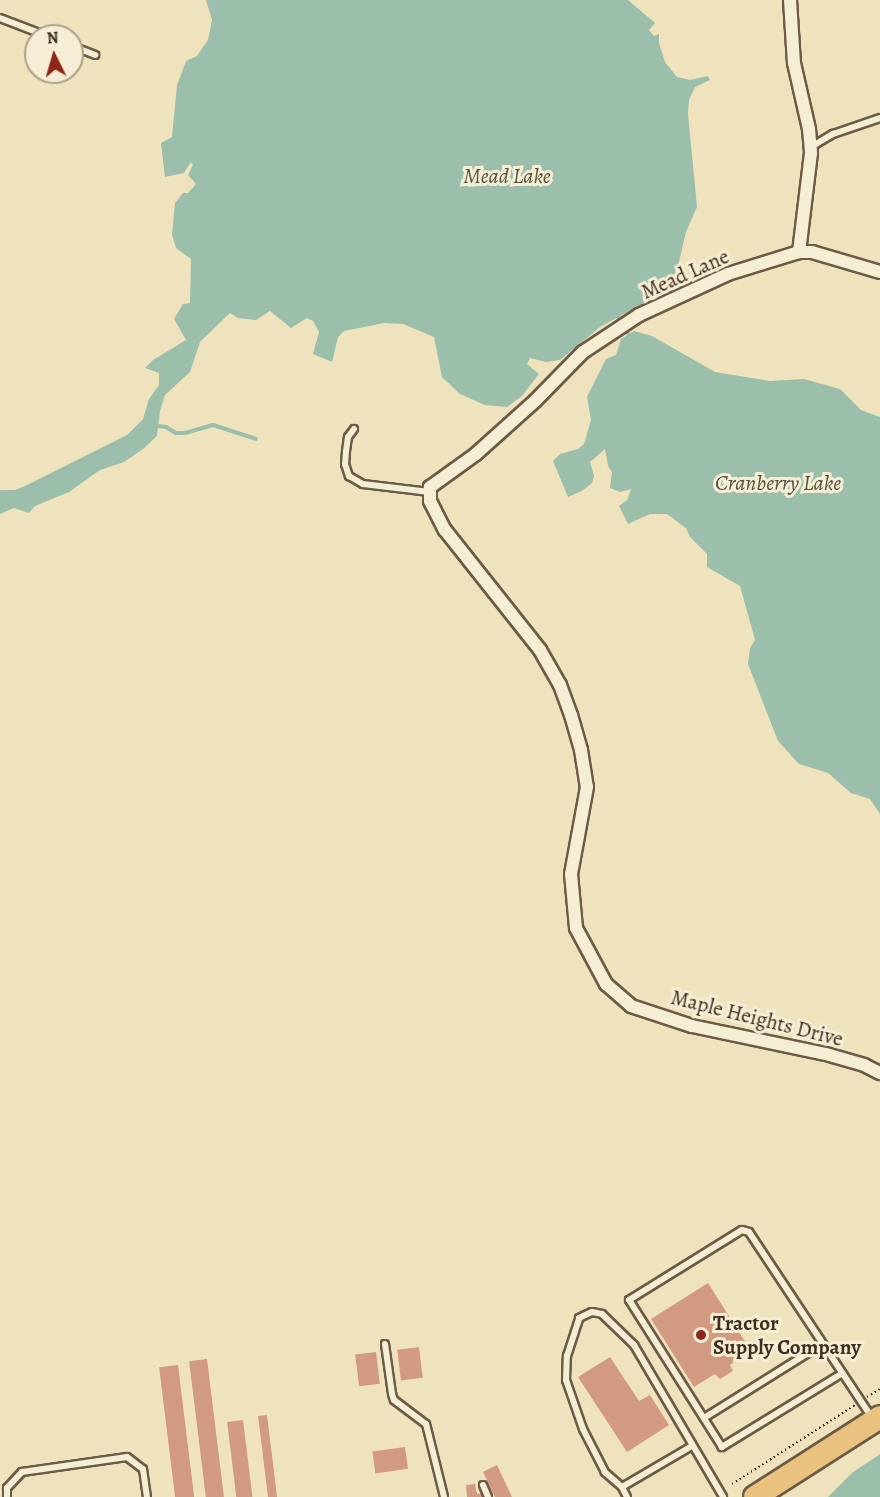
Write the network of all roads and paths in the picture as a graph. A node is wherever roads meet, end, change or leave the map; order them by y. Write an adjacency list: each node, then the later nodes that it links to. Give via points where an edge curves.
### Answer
1 (790, 0): 7 (street, via 794,63)
2 (0, 18): 3 (lane)
3 (24, 27)
4 (84, 50): 5 (lane)
5 (95, 54)
6 (880, 118): 7 (lane, via 833,134)
7 (810, 148): 8 (street)
8 (799, 252): 9 (street, via 812,252); 11 (street, Mead Lane, via 728,274 639,315 583,352 535,401 430,487)
9 (880, 273)
10 (354, 429): 11 (lane, via 346,451 349,476 363,484)
11 (430, 492): 12 (street, Maple Heights Drive, via 440,523 540,650 560,684 581,750 586,787 571,874 576,928 606,984 631,1006 692,1026 826,1054)
12 (880, 1073)
13 (385, 1344): 26 (lane, via 394,1400 426,1424)
14 (821, 1345): 15 (lane); 18 (lane); 18 (lane, via 749,1232 742,1230 629,1300)
15 (841, 1374): 17 (lane); 18 (lane, via 723,1447)
16 (880, 1389): 17 (path)
17 (860, 1402): 19 (lane); 21 (path)
18 (704, 1418)
19 (877, 1419): 30 (highway)
20 (693, 1446): 23 (lane); 23 (lane, via 634,1345 602,1314 592,1312 579,1317 567,1356 566,1380 583,1429 605,1472); 29 (lane)
21 (732, 1484)
22 (483, 1485): 27 (lane)
23 (622, 1487): 28 (lane)
24 (7, 1497): 25 (lane, via 7,1488 22,1472 127,1457 143,1469)
25 (147, 1497)
26 (444, 1497)
27 (488, 1497)
28 (627, 1497)
29 (723, 1497)
30 (755, 1497)

